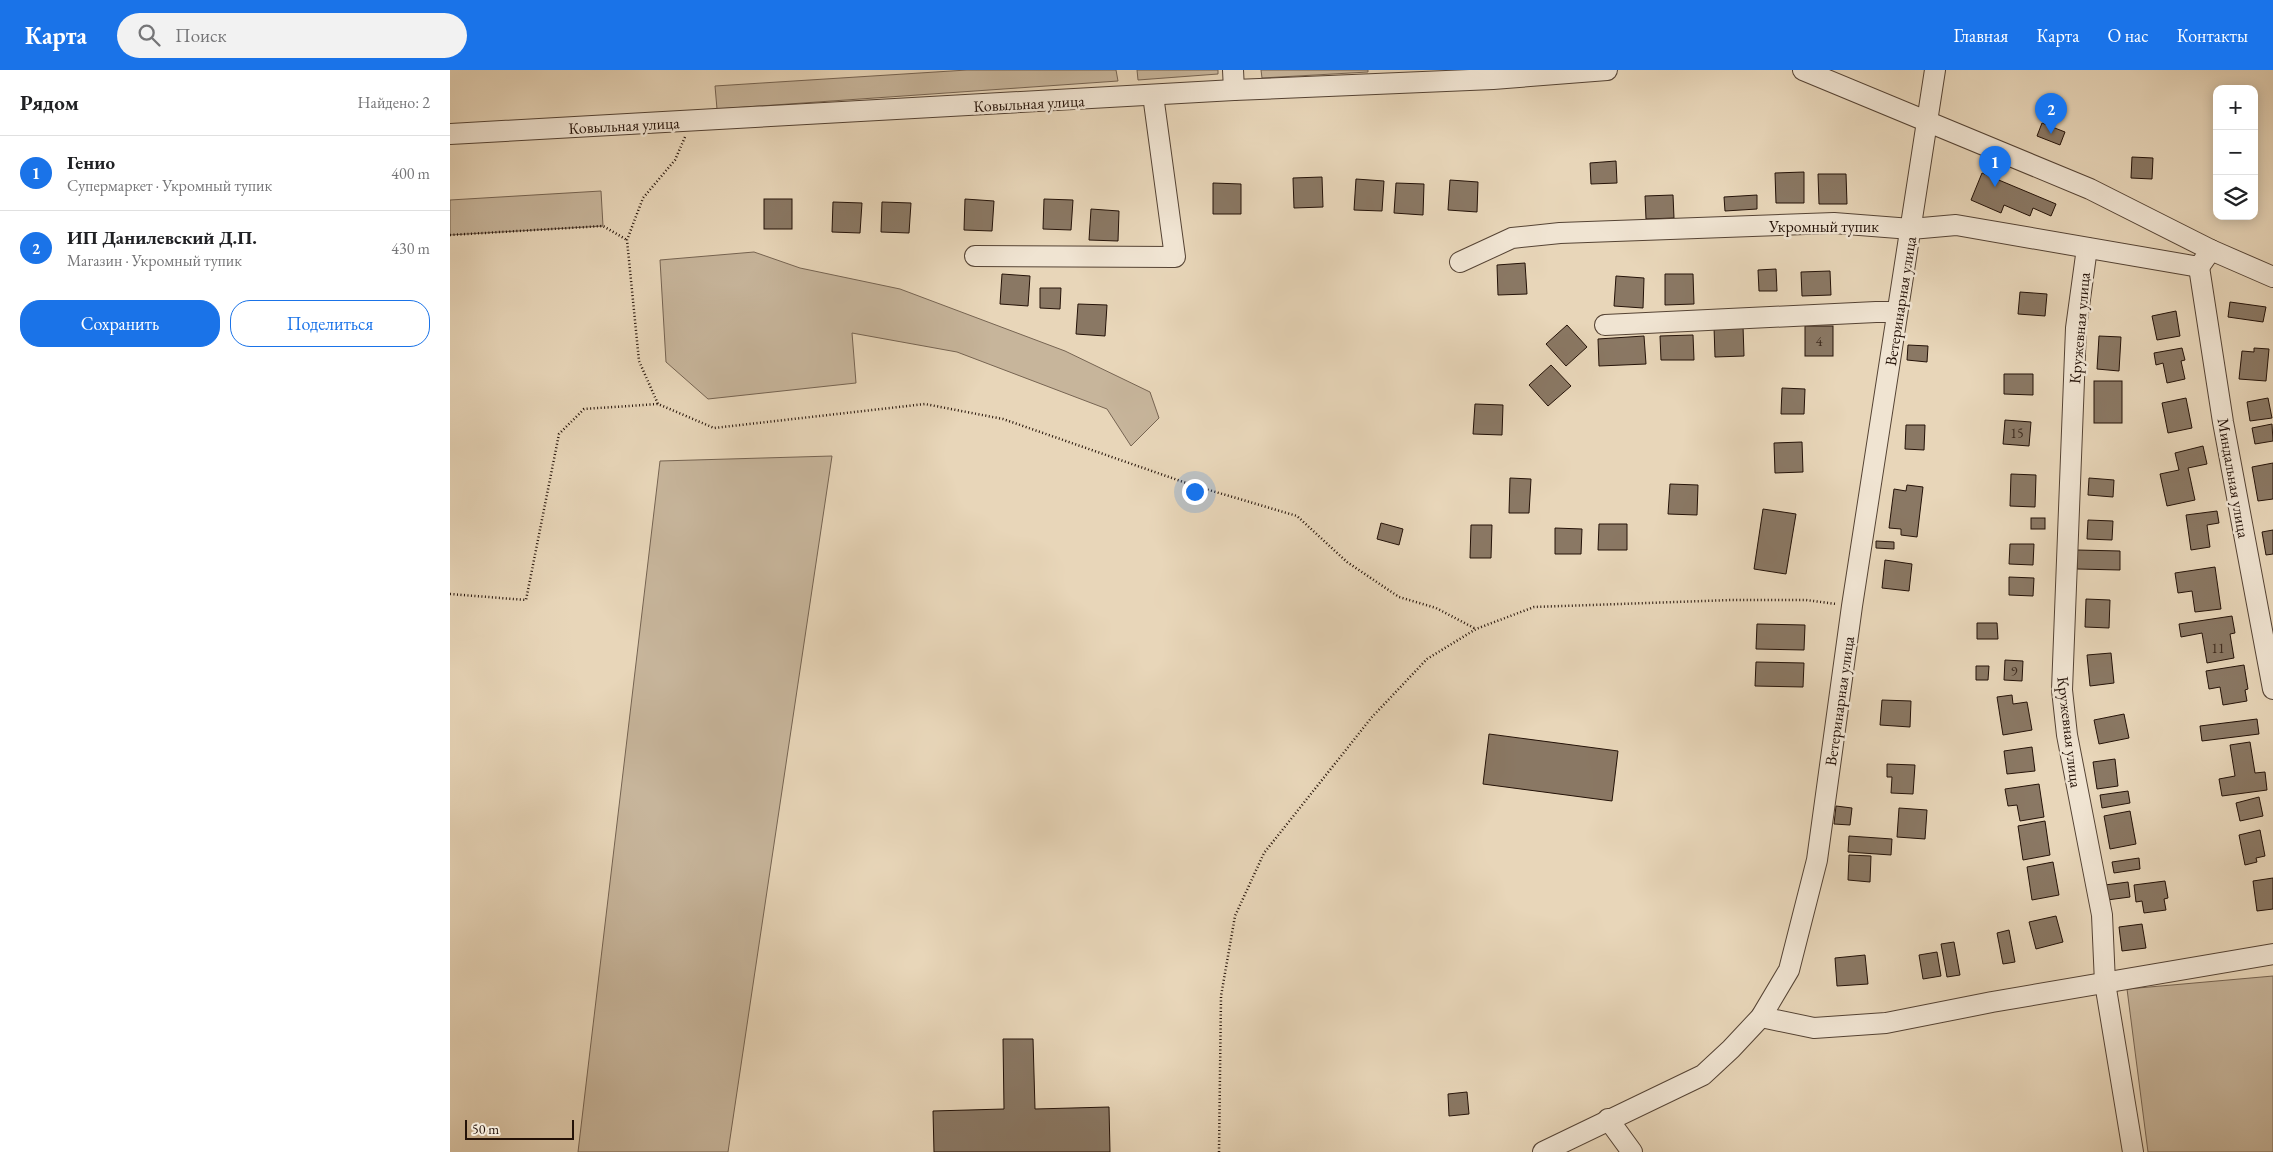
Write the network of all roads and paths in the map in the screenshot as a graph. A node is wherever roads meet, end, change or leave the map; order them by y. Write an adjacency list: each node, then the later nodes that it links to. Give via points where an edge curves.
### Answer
1 (1608, 70): 4 (street, Ковыльная улица, via 1502,78)
2 (1803, 70): 7 (street)
3 (1935, 70): 7 (street, Ветеринарная улица)
4 (1380, 76): 5 (street, Ковыльная улица)
5 (1234, 80): 6 (street, Ковыльная улица)
6 (1153, 95): 8 (street, Ковыльная улица); 15 (street, via 1175,257)
7 (1928, 120): 10 (street, Ветеринарная улица); 14 (street, via 2090,189)
8 (692, 122): 9 (street, Ковыльная улица); 12 (path, via 675,160 643,198)
9 (450, 134)
10 (1911, 228): 13 (street, Укромный тупик, via 1956,225); 16 (street, Укромный тупик, via 1834,223 1560,233 1512,238); 19 (street, Ветеринарная улица)
11 (450, 235): 12 (path, via 603,226)
12 (627, 240): 21 (path, via 638,361)
13 (2087, 248): 17 (street, Укромный тупик); 27 (street, Кружевная улица, via 2076,328 2062,690 2067,735 2102,915)
14 (2212, 250): 17 (street); 18 (street)
15 (975, 256)
16 (1460, 262)
17 (2199, 267): 25 (street, Миндальная улица)
18 (2273, 277)
19 (1897, 312): 20 (street); 23 (street, Ветеринарная улица)
20 (1605, 325)
21 (658, 404): 22 (path, via 584,410 559,434 526,600); 24 (path, via 714,428 925,404 1002,419 1192,485 1297,516 1347,562 1400,597 1436,608)
22 (450, 594)
23 (1852, 606): 24 (path, via 1806,600 1732,600 1534,608); 28 (street, Ветеринарная улица, via 1817,860 1789,970)
24 (1476, 629): 30 (path, via 1421,665 1372,717 1264,853 1235,916 1221,996)
25 (2273, 689)
26 (2273, 954): 27 (street)
27 (2105, 984): 28 (street, via 1886,1023 1814,1028); 33 (street, Кружевная улица)
28 (1761, 1016): 29 (street, Ветеринарная улица, via 1732,1049 1703,1074)
29 (1608, 1119): 31 (street, Ветеринарная улица); 32 (street)
30 (1219, 1152)
31 (1543, 1152)
32 (1632, 1152)
33 (2133, 1152)

